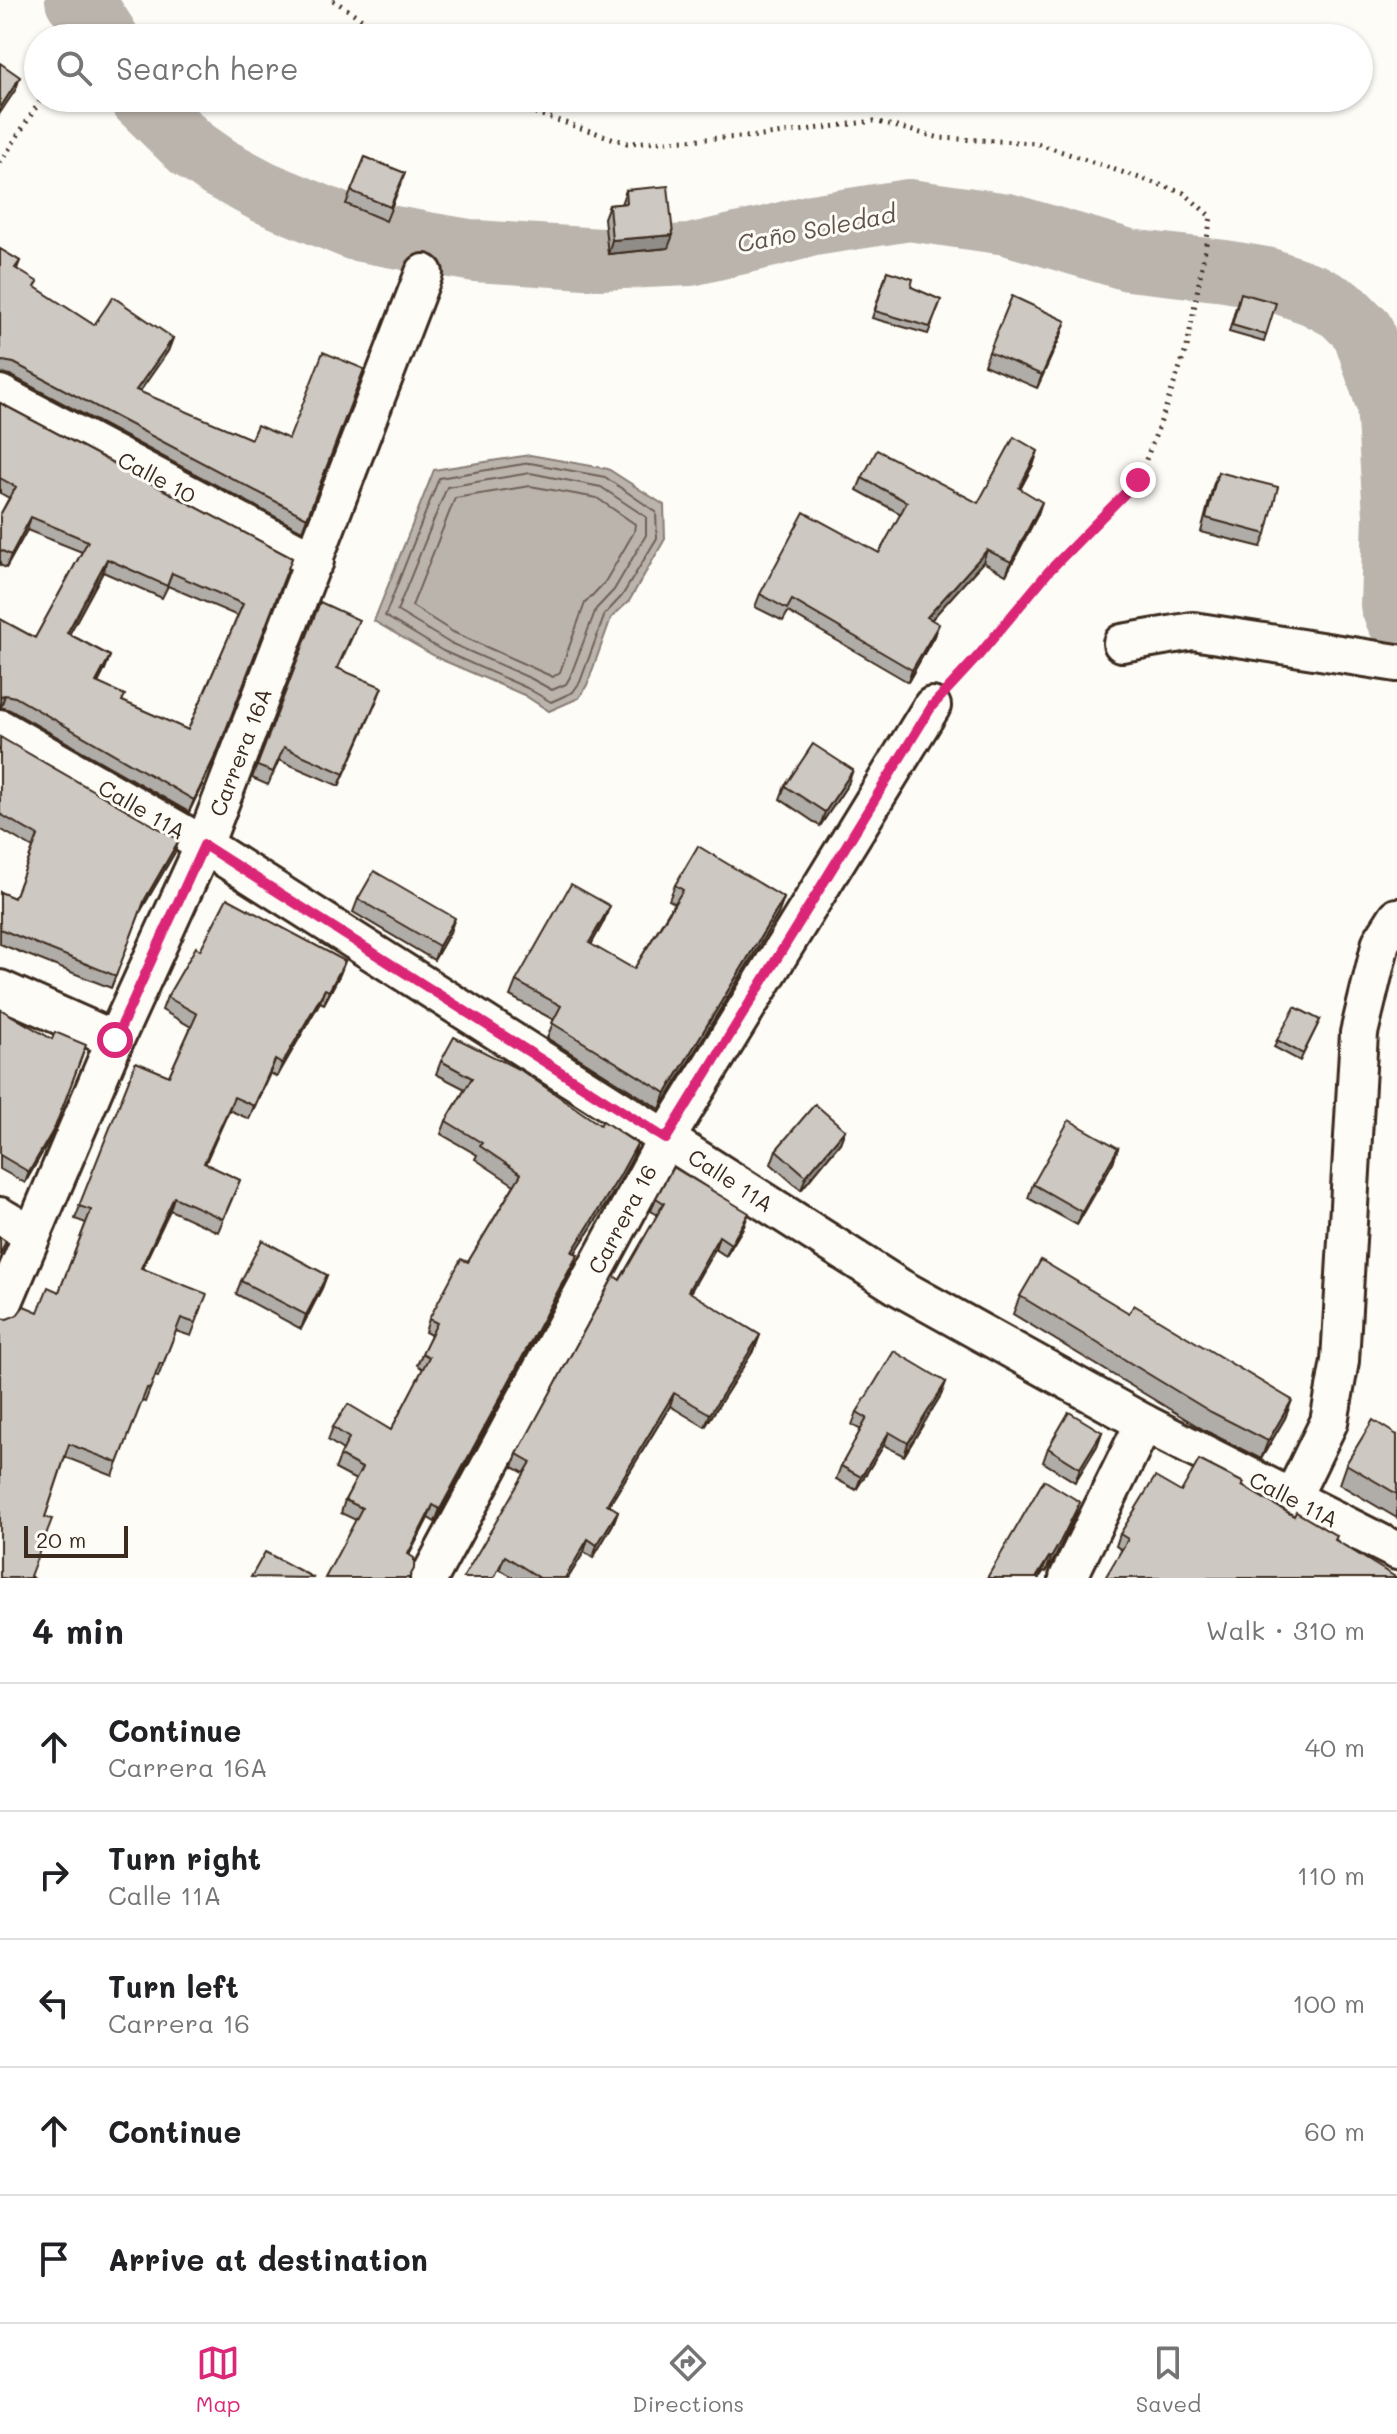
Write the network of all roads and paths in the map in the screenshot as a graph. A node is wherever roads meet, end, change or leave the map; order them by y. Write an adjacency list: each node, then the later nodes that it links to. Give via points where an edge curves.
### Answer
1 (333, 0): 2 (path)
2 (370, 24)
3 (33, 112): 5 (path)
4 (532, 112): 11 (path, via 627,143 761,136 874,121 940,138 1036,143 1184,193 1211,217 1187,347 1138,480 1049,571)
5 (0, 163)
6 (424, 273): 8 (street, Carrera 16A)
7 (0, 394): 8 (street, Calle 10)
8 (315, 561): 13 (street, Carrera 16A)
9 (1122, 643): 10 (street, via 1193,631)
10 (1397, 663)
11 (932, 706): 17 (street, Carrera 16)
12 (0, 728): 13 (street, Calle 11A)
13 (204, 845): 16 (street, Carrera 16A); 17 (street, Calle 11A)
14 (1397, 917): 22 (street, via 1381,942 1359,1033 1340,1361 1329,1422)
15 (0, 989): 16 (street)
16 (115, 1040): 19 (street, Carrera 16A)
17 (666, 1139): 21 (street, Calle 11A, via 899,1287); 24 (street, Carrera 16)
18 (0, 1216): 19 (street)
19 (32, 1235): 20 (street, Carrera 16A)
20 (0, 1311)
21 (1144, 1423): 22 (street, Calle 11A); 25 (street)
22 (1292, 1498): 23 (street, Calle 11A)
23 (1397, 1551)
24 (429, 1578)
25 (1068, 1578)

